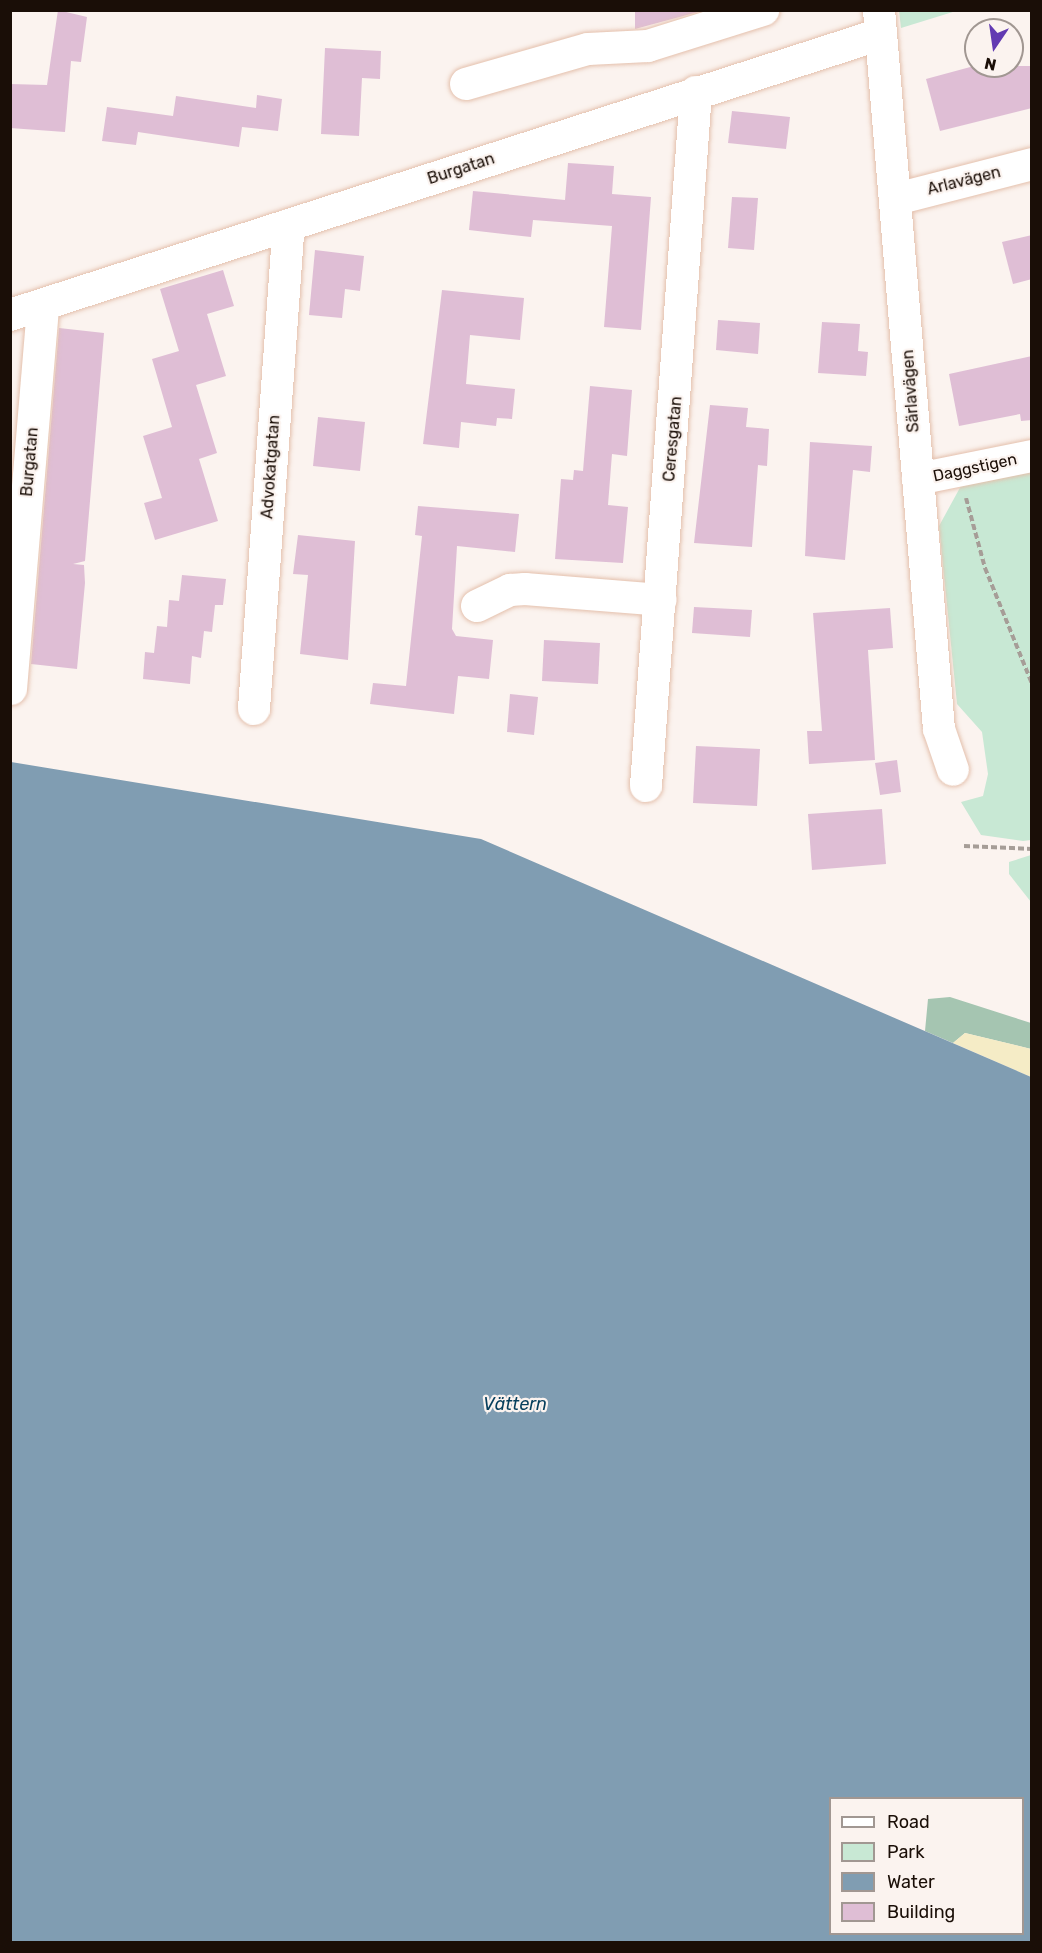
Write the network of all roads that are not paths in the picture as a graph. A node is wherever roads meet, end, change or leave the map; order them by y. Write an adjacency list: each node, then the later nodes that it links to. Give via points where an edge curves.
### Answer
1 (763, 10): 3 (street, via 648,46 588,49)
2 (880, 22): 4 (street, Burgatan); 6 (street, Särlavägen)
3 (466, 84)
4 (696, 92): 7 (street, Burgatan); 12 (street, Ceresgatan)
5 (1032, 164): 6 (street, Arlavägen)
6 (896, 199): 11 (street, Särlavägen)
7 (289, 225): 8 (street, Burgatan); 15 (street, Advokatgatan)
8 (43, 306): 9 (street, Burgatan); 14 (street, Burgatan)
9 (10, 315)
10 (1032, 456): 11 (street, Daggstigen)
11 (918, 479): 16 (street, Särlavägen, via 939,729)
12 (661, 600): 13 (street, via 510,590); 17 (street, Ceresgatan)
13 (477, 606)
14 (11, 689)
15 (254, 709)
16 (952, 770)
17 (646, 786)

